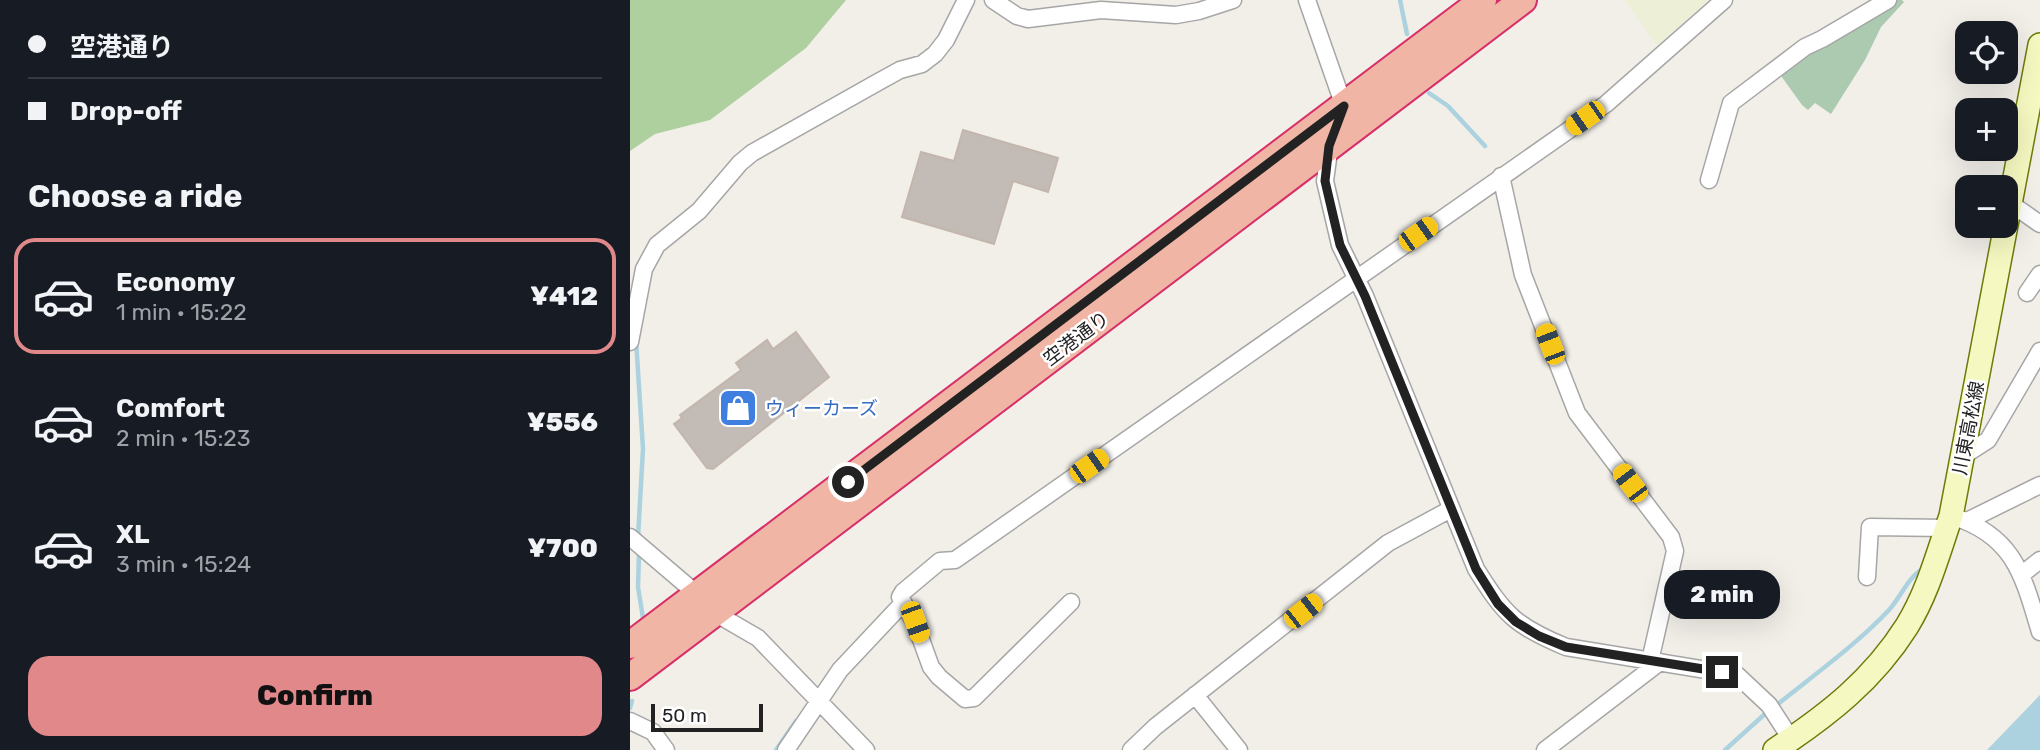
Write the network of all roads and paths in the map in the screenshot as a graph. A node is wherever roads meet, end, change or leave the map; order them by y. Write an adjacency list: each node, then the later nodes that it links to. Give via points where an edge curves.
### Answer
1 (966, 0): 21 (street, via 946,40 922,64 880,81 752,153 699,211 657,244 645,269)
2 (993, 0): 3 (street, via 1028,19 1101,10 1177,15)
3 (1233, 0)
4 (1307, 0): 10 (street)
5 (1483, 0): 10 (highway, 空港通り)
6 (1523, 0): 11 (highway, 空港通り)
7 (1724, 0): 13 (street, via 1606,104)
8 (1888, 0): 14 (street, via 1805,47 1731,103)
9 (2040, 45): 12 (main road, 川東高松線)
10 (1344, 106): 11 (street); 33 (highway, 空港通り)
11 (1329, 146): 19 (street, via 1325,181 1340,245); 33 (highway, 空港通り)
12 (2015, 175)
13 (1501, 176): 19 (street); 36 (street, via 1523,275 1577,413 1671,537 1675,551)
14 (1709, 180)
15 (2018, 208): 16 (street)
16 (2040, 223)
17 (2003, 238): 23 (main road, 川東高松線)
18 (2040, 274): 20 (street)
19 (1356, 277): 25 (street); 32 (street, via 955,560 940,561 903,592)
20 (2027, 293)
21 (630, 342)
22 (2040, 351): 23 (street, via 1988,440)
23 (1963, 456): 26 (main road, 川東高松線)
24 (2040, 485): 26 (street)
25 (1451, 509): 36 (street, via 1476,569 1498,604 1516,622 1566,647); 38 (street, via 1388,543)
26 (1955, 522): 29 (street, via 1991,533); 30 (street, via 1870,527); 41 (main road, 川東高松線, via 1908,624 1886,654 1843,702)
27 (630, 537): 33 (street)
28 (2040, 560): 29 (street)
29 (2021, 575): 34 (street)
30 (1867, 576)
31 (1071, 602): 32 (street, via 974,698 965,699 931,667)
32 (904, 603): 39 (street, via 840,670)
33 (707, 604): 35 (highway, 空港通り); 37 (highway, 空港通り); 39 (street, via 758,638)
34 (2040, 632)
35 (630, 645)
36 (1655, 661): 41 (street, via 1737,675 1769,705); 42 (street)
37 (630, 677)
38 (1195, 695): 46 (street); 47 (street)
39 (820, 700): 44 (street); 45 (street)
40 (630, 721): 43 (street, via 653,732)
41 (1783, 745)
42 (1552, 748)
43 (666, 750)
44 (786, 750)
45 (866, 750)
46 (1131, 750)
47 (1239, 750)

